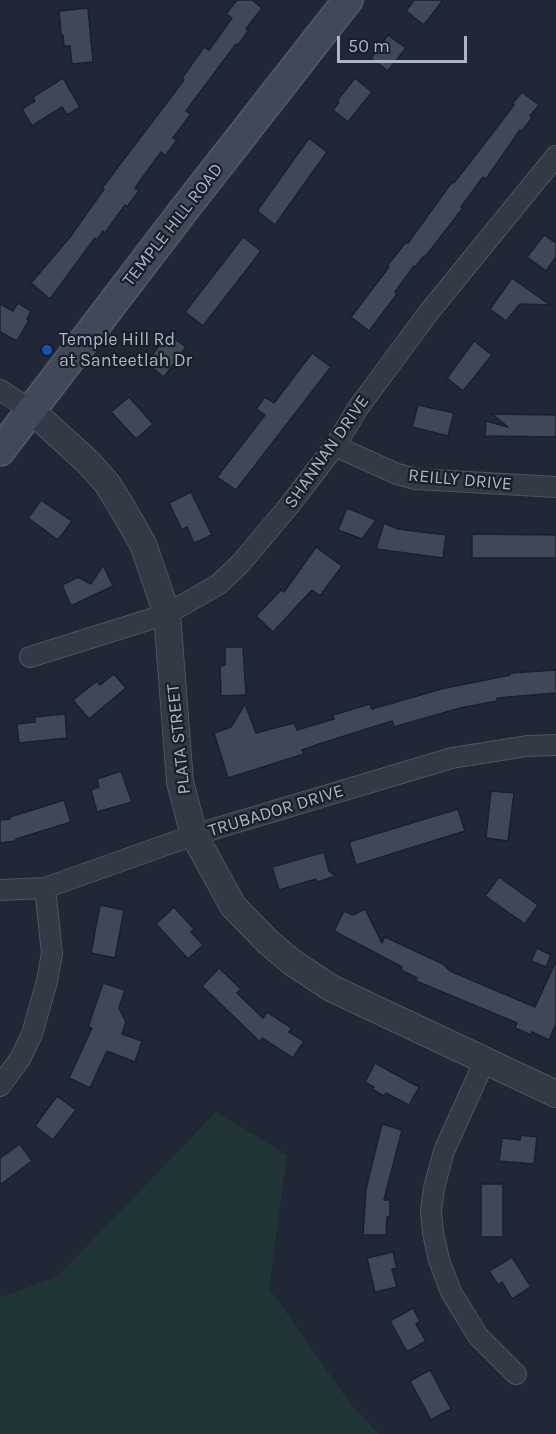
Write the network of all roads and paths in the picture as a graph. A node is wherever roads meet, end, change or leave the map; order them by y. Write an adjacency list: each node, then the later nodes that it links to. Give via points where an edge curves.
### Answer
1 (348, 0): 4 (main road, TEMPLE HILL ROAD)
2 (556, 156): 5 (street, SHANNAN DRIVE, via 395,356)
3 (0, 390): 4 (street)
4 (31, 410): 6 (main road, TEMPLE HILL ROAD); 8 (street, PLATA STREET, via 106,482 143,544)
5 (335, 446): 7 (street, REILLY DRIVE, via 416,479); 8 (street, SHANNAN DRIVE, via 241,563 219,584)
6 (0, 451)
7 (556, 487)
8 (166, 614): 9 (street, SHANNAN DRIVE); 11 (street, PLATA STREET, via 180,782)
9 (30, 657)
10 (556, 745): 11 (street, TRUBADOR DRIVE, via 452,758)
11 (194, 835): 12 (street, TRUBADOR DRIVE); 14 (street, PLATA STREET, via 233,906 293,963 331,988)
12 (45, 888): 13 (street, TRUBADOR DRIVE); 15 (street, via 52,953 47,981 32,1034)
13 (0, 890)
14 (485, 1060): 16 (street, PLATA STREET); 17 (street, via 444,1151 434,1188 433,1233 452,1292 478,1336)
15 (0, 1086)
16 (556, 1094)
17 (516, 1374)

